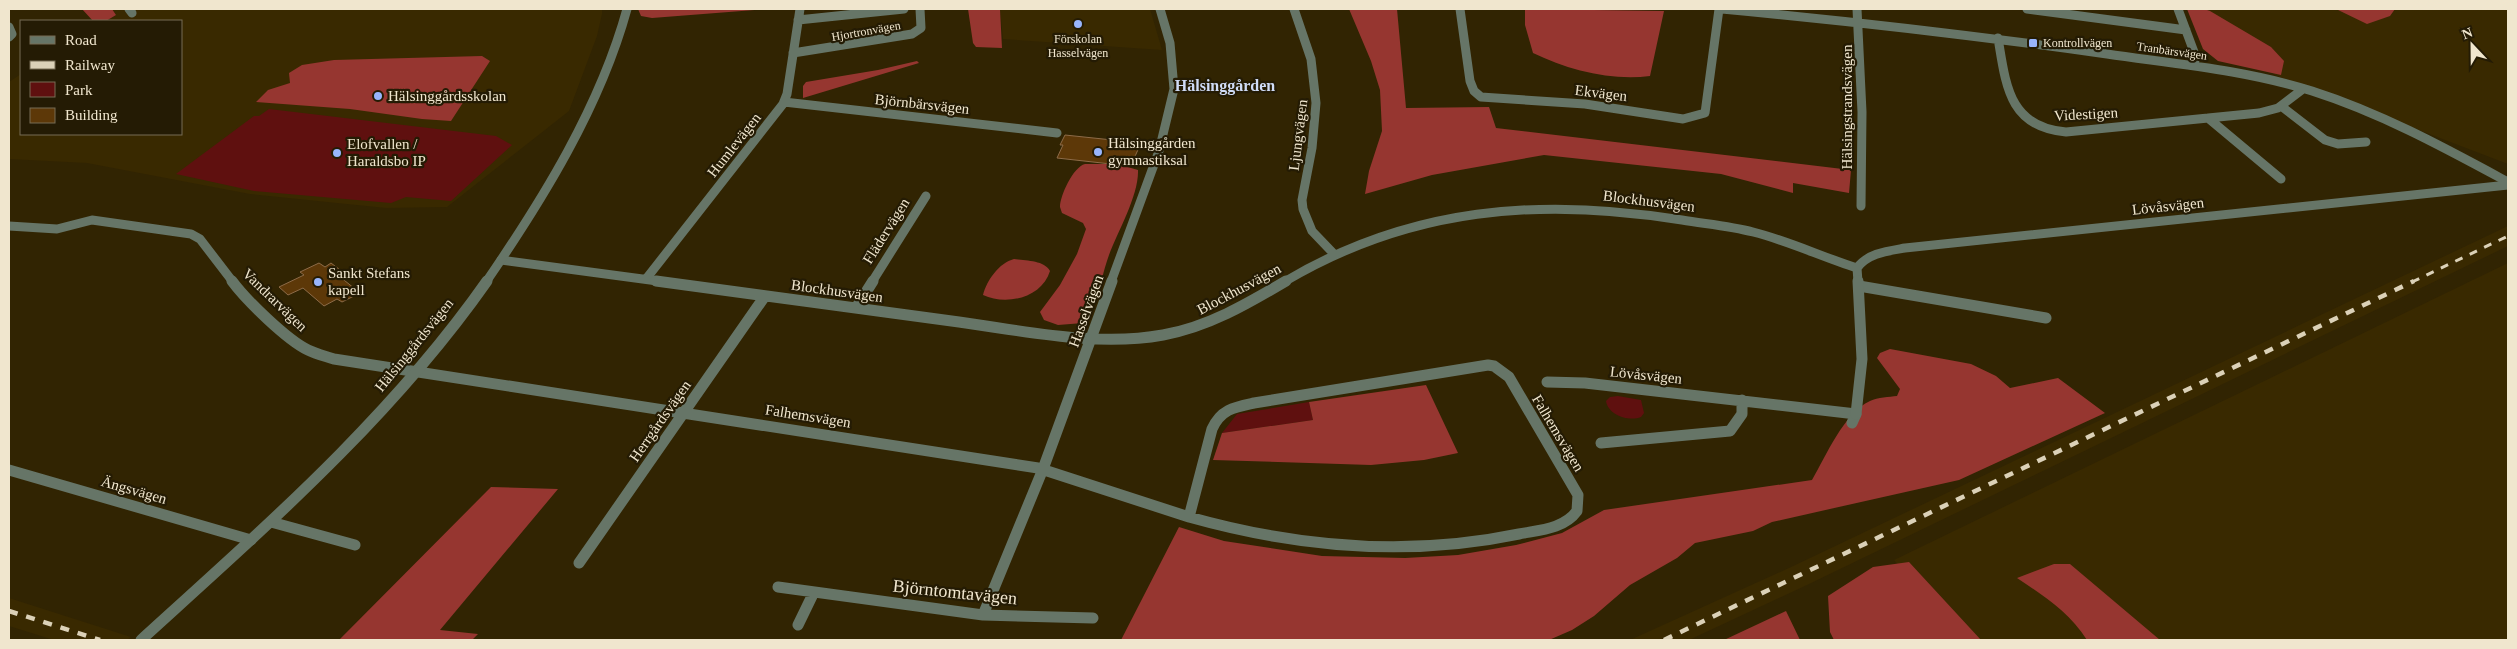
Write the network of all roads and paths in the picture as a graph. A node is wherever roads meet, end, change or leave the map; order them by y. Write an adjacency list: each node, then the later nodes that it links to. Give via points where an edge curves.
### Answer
1 (626, 9): 32 (street, Hälsinggårdsvägen, via 618,43 597,91 550,180)
2 (800, 9): 12 (street, Humlevägen)
3 (904, 9): 12 (street)
4 (920, 9): 18 (street, Hjortronvägen, via 921,28 912,34)
5 (1160, 9): 39 (street, Hasselvägen, via 1173,62 1174,88 1169,116)
6 (1294, 9): 31 (street, Ljungvägen, via 1310,46 1316,78 1317,112 1302,214 1310,229)
7 (1460, 9): 8 (street, Ekvägen, via 1470,81 1479,96 1585,104 1683,119 1705,112)
8 (1720, 9): 13 (street, Tranbärsvägen)
9 (1857, 9): 13 (street, Hälsingstrandsvägen)
10 (2027, 9): 15 (street)
11 (2178, 9): 15 (street)
12 (798, 20): 18 (street, Humlevägen)
13 (1860, 22): 17 (street, Tranbärsvägen); 29 (street, Hälsingstrandsvägen)
14 (9, 26): 16 (street, via 12,34)
15 (2186, 30): 19 (street)
16 (9, 37)
17 (1998, 38): 19 (street, Tranbärsvägen); 23 (street, Videstigen, via 2009,94 2022,114 2043,129 2066,132)
18 (793, 53): 21 (street, Humlevägen)
19 (2195, 64): 20 (street, Tranbärsvägen)
20 (2302, 89): 22 (street, Videstigen); 27 (street, Tranbärsvägen, via 2408,129)
21 (784, 102): 24 (street, Björnbärsvägen); 34 (street, Humlevägen)
22 (2281, 106): 23 (street, Videstigen, via 2259,113); 25 (street, via 2325,140 2338,144)
23 (2208, 118): 26 (street)
24 (1057, 133)
25 (2366, 142)
26 (2281, 178)
27 (2508, 184): 33 (street, Lövåsvägen, via 1901,250 1868,256 1858,263)
28 (926, 196): 37 (street, Flädervägen)
29 (1860, 206)
30 (9, 226): 40 (street, Vandrarvägen, via 57,228 92,220 191,234 200,240 241,293 307,350 334,359)
31 (1335, 255): 33 (street, Blockhusvägen, via 1430,222 1505,208 1550,207 1626,212 1749,231); 39 (street, Blockhusvägen, via 1195,328 1154,336)
32 (501, 260): 34 (street, Blockhusvägen); 40 (street, Hälsinggårdsvägen)
33 (1857, 268): 35 (street, Lövåsvägen)
34 (646, 279): 36 (street, Blockhusvägen)
35 (1860, 286): 38 (street); 42 (street, Lövåsvägen, via 1862,380 1854,418)
36 (765, 296): 37 (street, Blockhusvägen); 43 (street, Herrgårdsvägen)
37 (856, 308): 39 (street, Blockhusvägen)
38 (2046, 318)
39 (1093, 338): 45 (street, Hasselvägen)
40 (417, 372): 43 (street, Falhemsvägen); 48 (street, Hälsinggårdsvägen)
41 (1547, 382): 42 (street, Lövåsvägen)
42 (1742, 400): 44 (street, via 1742,414 1730,431)
43 (685, 413): 45 (street, Falhemsvägen); 51 (street, Herrgårdsvägen)
44 (1602, 443)
45 (1043, 469): 47 (street, Falhemsvägen); 54 (street, Hasselvägen)
46 (9, 470): 49 (street, Ängsvägen)
47 (1189, 517): 47 (street, Falhemsvägen, via 1232,530 1290,539 1354,545 1443,546 1510,538 1550,527 1570,520 1580,508 1578,495 1509,377 1488,365 1225,410 1216,418 1212,429)
48 (271, 522): 49 (street, Hälsinggårdsvägen); 50 (street)
49 (251, 540): 57 (street, Hälsinggårdsvägen)
50 (355, 545)
51 (579, 563)
52 (778, 587): 53 (street, Björntomtavägen)
53 (814, 592): 54 (street, Björntomtavägen); 56 (street)
54 (983, 615): 55 (street, Björntomtavägen)
55 (1093, 618)
56 (798, 625)
57 (142, 640)

